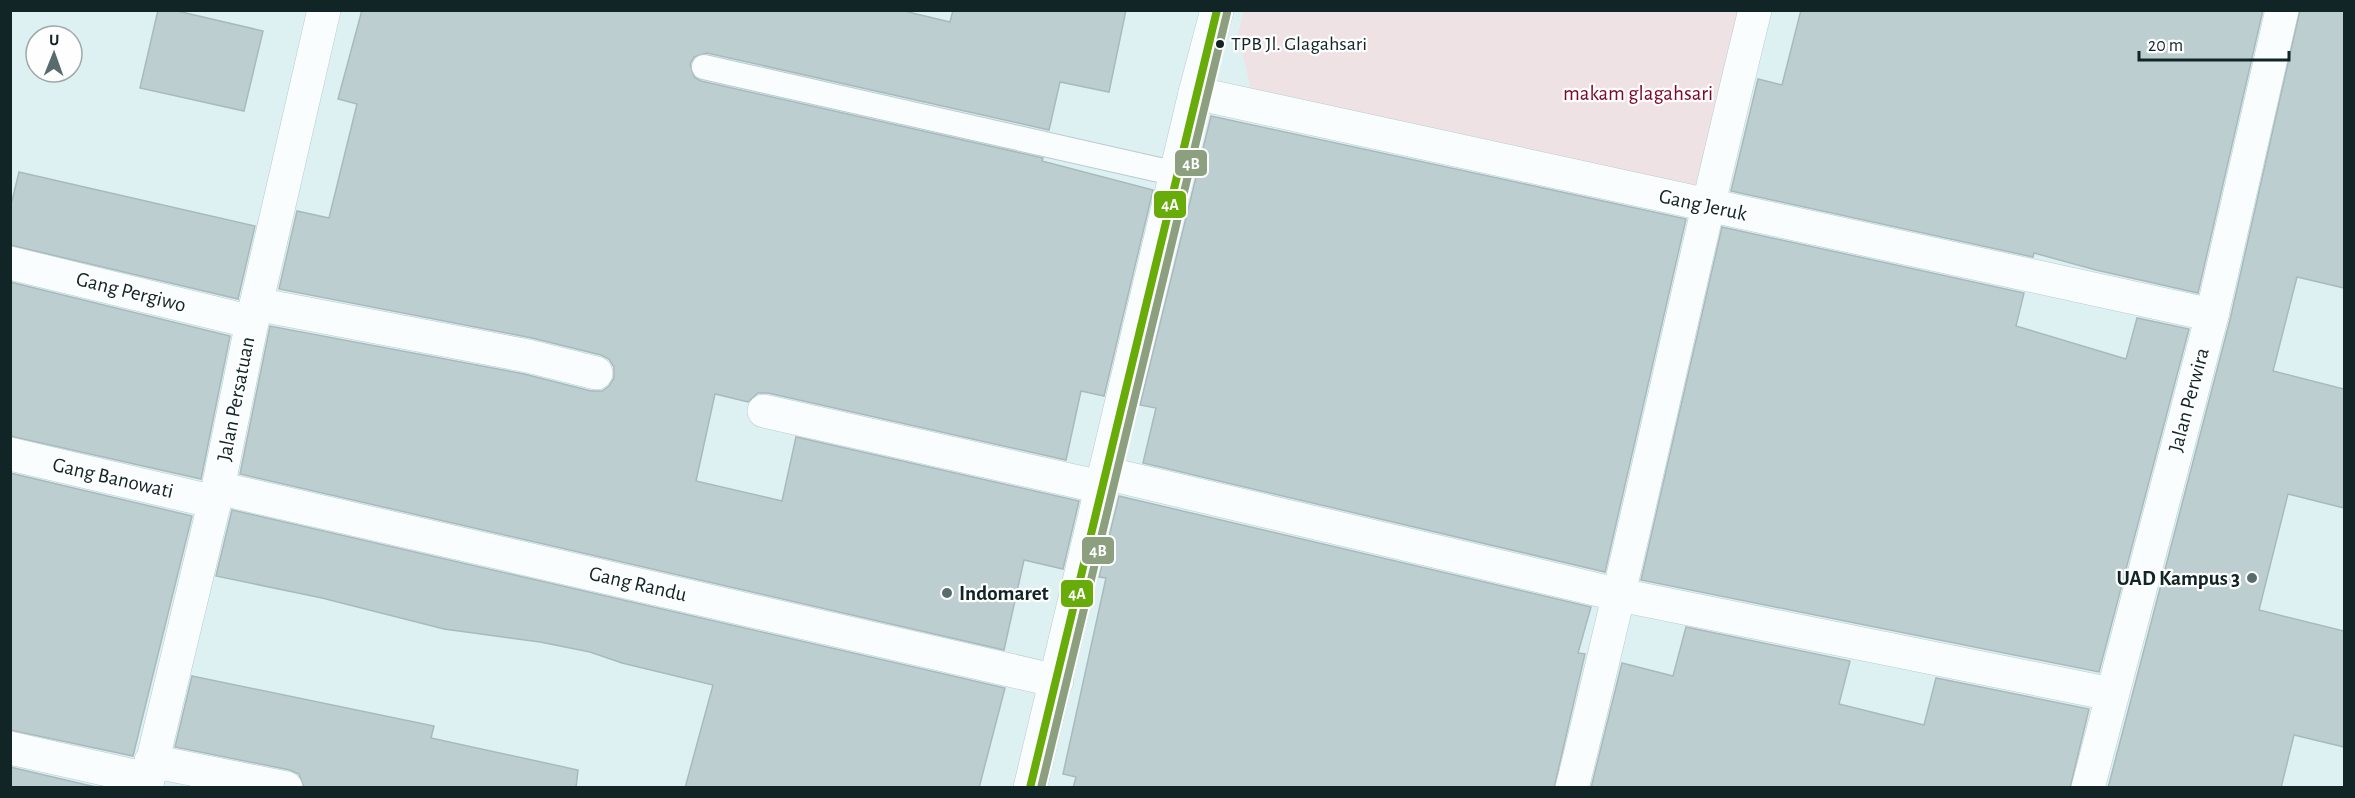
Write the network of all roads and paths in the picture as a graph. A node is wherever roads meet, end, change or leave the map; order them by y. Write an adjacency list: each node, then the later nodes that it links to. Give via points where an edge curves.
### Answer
1 (324, 10): 10 (street, Jalan Persatuan)
2 (1217, 10): 6 (street)
3 (1755, 10): 8 (street)
4 (2282, 10): 11 (street, Jalan Perwira)
5 (704, 67): 7 (lane)
6 (1195, 93): 7 (street); 8 (street, Gang Jeruk)
7 (1177, 174): 15 (street)
8 (1707, 206): 11 (street, Gang Jeruk); 17 (street)
9 (10, 263): 10 (street, Gang Pergiwo)
10 (254, 313): 12 (street, Gang Pergiwo, via 528,357); 16 (street, Jalan Persatuan)
11 (2212, 315): 19 (street, Jalan Perwira)
12 (596, 373)
13 (764, 411): 15 (street)
14 (10, 454): 16 (street, Gang Banowati)
15 (1103, 480): 17 (street); 18 (street)
16 (216, 495): 18 (street, Gang Randu); 21 (street, Jalan Persatuan)
17 (1620, 595): 19 (street); 24 (street)
18 (1057, 681): 23 (street)
19 (2111, 694): 25 (street, Jalan Perwira)
20 (10, 748): 21 (street)
21 (148, 776): 22 (street)
22 (286, 788)
23 (1030, 788)
24 (1572, 788)
25 (2088, 788)

